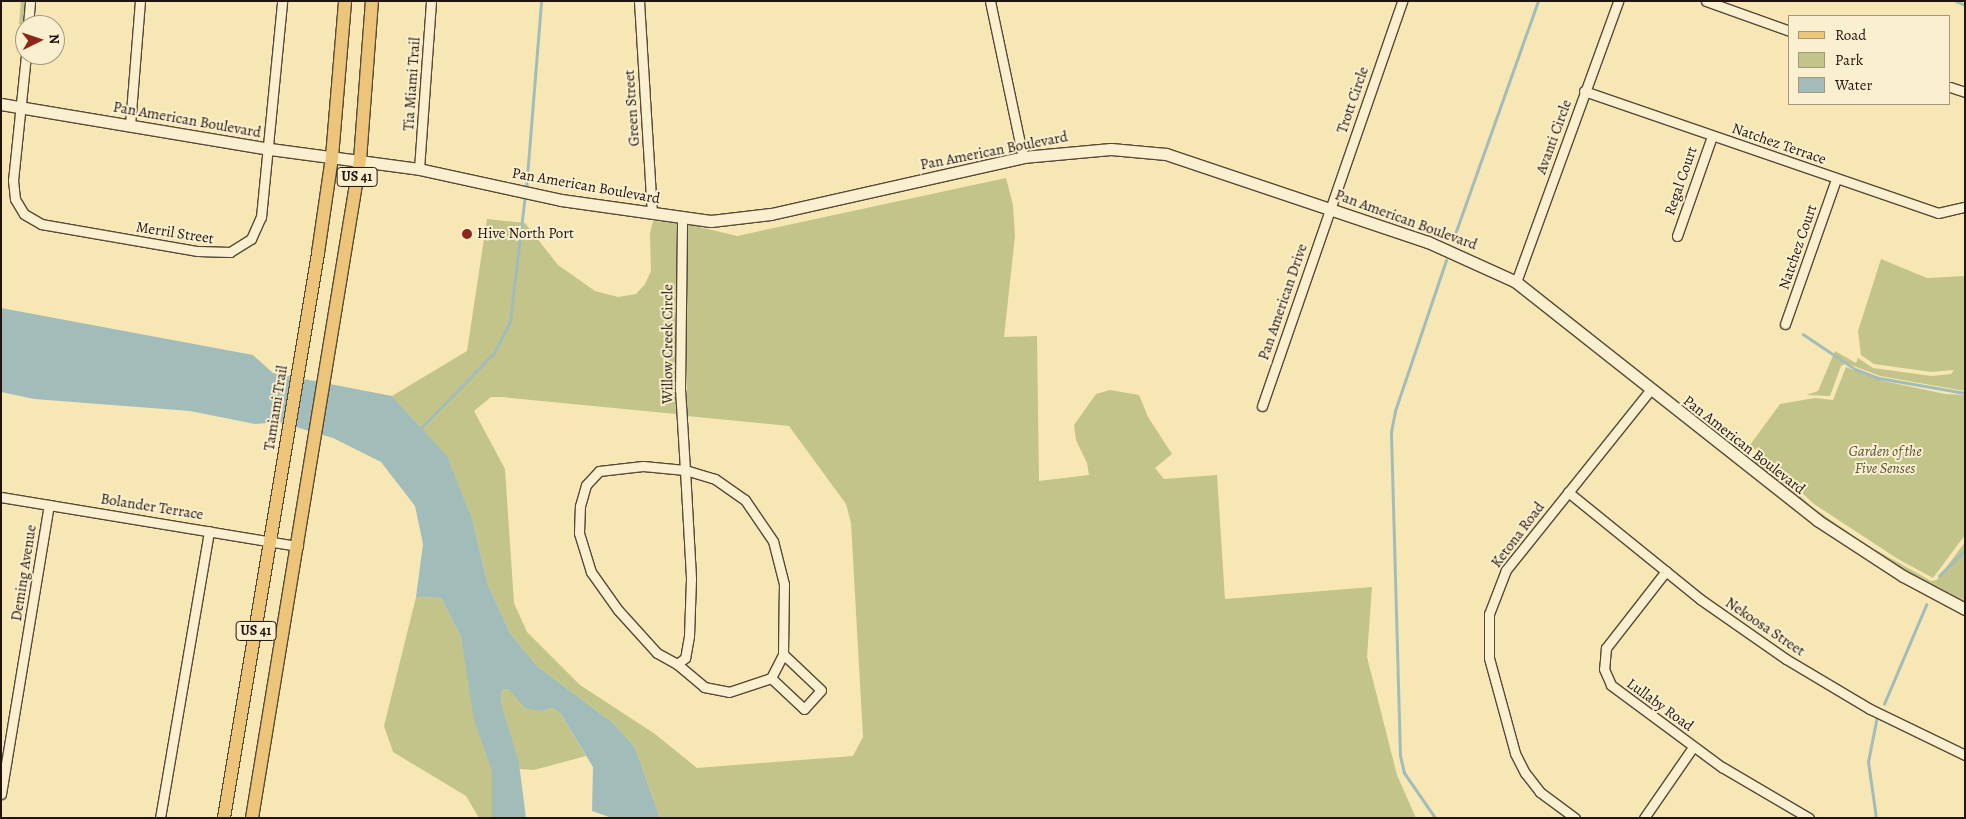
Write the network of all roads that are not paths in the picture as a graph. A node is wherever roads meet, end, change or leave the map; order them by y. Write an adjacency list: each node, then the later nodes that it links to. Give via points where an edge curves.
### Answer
1 (30, 1): 12 (street)
2 (140, 1): 20 (street)
3 (282, 1): 22 (street, Merril Street)
4 (345, 1): 23 (main road, Tamiami Trail / US 41)
5 (372, 1): 25 (main road, US 41)
6 (431, 1): 26 (street, Tia Miami Trail)
7 (639, 1): 30 (street, Green Street)
8 (990, 1): 24 (street)
9 (1402, 1): 29 (street, Trott Circle)
10 (1618, 1): 16 (street, Avanti Circle)
11 (1706, 1): 13 (street)
12 (29, 15)
13 (1788, 30)
14 (25, 65): 19 (street, Merril Street)
15 (1951, 87): 17 (street)
16 (1584, 91): 21 (street, Natchez Terrace); 33 (street, Avanti Circle)
17 (1965, 92)
18 (1, 104): 19 (street, Pan American Boulevard)
19 (22, 108): 20 (street, Pan American Boulevard); 22 (street, Merril Street, via 13,180 15,199 24,214 41,224 198,251 230,252 251,239 261,216)
20 (130, 125): 22 (street, Pan American Boulevard)
21 (1712, 136): 27 (street, Natchez Terrace); 32 (street, Regal Court)
22 (270, 149): 23 (street, Pan American Boulevard)
23 (332, 157): 25 (street, Pan American Boulevard); 42 (main road, Tamiami Trail / US 41)
24 (1022, 157): 29 (street, Pan American Boulevard, via 1111,149 1166,154); 31 (street, Pan American Boulevard, via 746,219 711,221)
25 (360, 160): 26 (street, Pan American Boulevard); 43 (main road, US 41)
26 (419, 169): 30 (street, Pan American Boulevard, via 511,190)
27 (1836, 179): 28 (street, Natchez Terrace, via 1938,213); 34 (street, Natchez Court)
28 (1965, 207)
29 (1330, 208): 33 (street, Pan American Boulevard, via 1447,250); 36 (street, Pan American Drive)
30 (652, 213): 31 (street, Pan American Boulevard)
31 (682, 217): 37 (street, Willow Creek Circle, via 680,389)
32 (1677, 236)
33 (1516, 282): 35 (street, Pan American Boulevard)
34 (1785, 324)
35 (1650, 390): 38 (street, Ketona Road); 45 (street, Pan American Boulevard, via 1816,520 1903,576)
36 (1262, 406)
37 (685, 470): 46 (street, via 715,479 745,500 773,541 784,584); 47 (street, Willow Creek Circle, via 691,579 689,636 685,658); 47 (street, via 643,466 598,471 586,485 580,506 580,533 591,572 618,610 657,652)
38 (1568, 492): 44 (street, Nekoosa Street); 55 (street, Ketona Road, via 1506,570 1492,602 1487,637 1489,658 1519,762 1540,792)
39 (1, 497): 40 (street, Bolander Terrace)
40 (50, 505): 41 (street, Bolander Terrace); 51 (street, Deming Avenue)
41 (209, 531): 42 (street, Bolander Terrace); 52 (street)
42 (271, 542): 43 (street, Bolander Terrace); 53 (main road, Tamiami Trail / US 41)
43 (298, 546): 54 (main road, US 41)
44 (1666, 571): 49 (street, Lullaby Road, via 1611,640 1605,654 1604,669 1616,692); 50 (street, Nekoosa Street, via 1743,630 1817,678 1914,732)
45 (1965, 609)
46 (783, 654): 48 (street); 48 (street, via 821,690 804,709)
47 (677, 664): 48 (street, via 704,687 729,692)
48 (771, 678)
49 (1693, 747): 56 (street); 57 (street, Lullaby Road)
50 (1965, 755)
51 (1, 794)
52 (160, 818)
53 (224, 818)
54 (252, 818)
55 (1575, 818)
56 (1644, 818)
57 (1809, 818)

